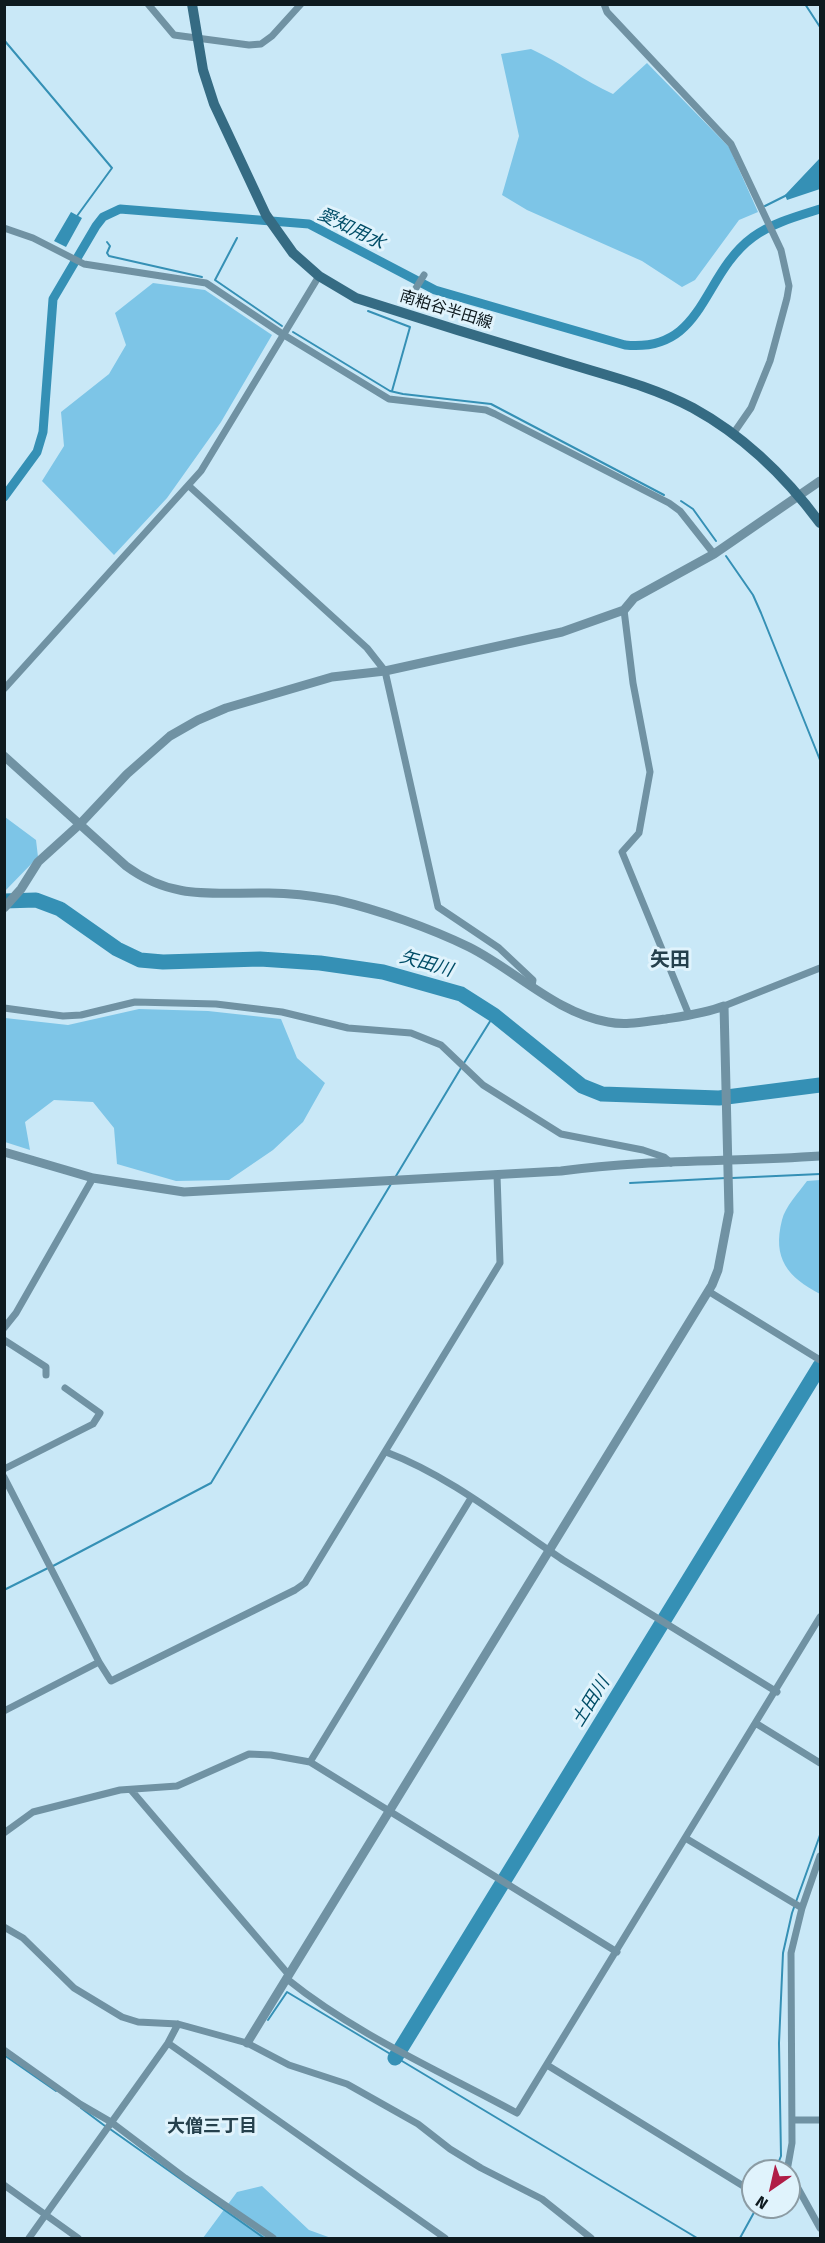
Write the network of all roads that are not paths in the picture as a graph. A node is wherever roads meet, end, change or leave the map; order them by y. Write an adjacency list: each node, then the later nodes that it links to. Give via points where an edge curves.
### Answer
1 (148, 4): 5 (street, via 174,35)
2 (192, 4): 5 (main road, 南粕谷半田線)
3 (301, 4): 5 (street, via 265,42 249,45)
4 (604, 4): 11 (street, via 607,12 731,144 781,250 788,277 787,298 770,361 751,408)
5 (198, 38): 8 (main road, 南粕谷半田線, via 214,104 266,215 293,253)
6 (4, 228): 10 (street, via 84,264 206,283)
7 (424, 275): 9 (street)
8 (319, 276): 10 (street); 11 (main road, 南粕谷半田線, via 356,298 639,386 693,408)
9 (416, 288)
10 (284, 335): 13 (street, via 228,430); 16 (street, via 389,399 495,414 669,503)
11 (733, 434): 14 (main road, 南粕谷半田線)
12 (820, 481): 14 (street)
13 (189, 486): 18 (street, via 367,648); 19 (street)
14 (800, 495): 15 (main road, 南粕谷半田線); 16 (street)
15 (820, 523)
16 (714, 554): 17 (street, via 634,598)
17 (624, 610): 18 (street, via 562,632); 27 (street, via 633,683 651,772 639,833 622,852)
18 (385, 671): 21 (street, via 332,677 198,720 170,736); 24 (street, via 438,907 499,948 533,980)
19 (4, 689)
20 (4, 756): 21 (street)
21 (80, 824): 22 (street, via 38,861); 24 (street, via 126,866 164,888 196,894 280,893 337,901 443,936 489,958)
22 (4, 908)
23 (820, 969): 25 (street)
24 (532, 986): 27 (street, via 571,1010 610,1023)
25 (724, 1006): 27 (street); 30 (street)
26 (4, 1008): 31 (street, via 63,1016 135,1002 216,1004 282,1012 348,1028 411,1033 441,1046 483,1085 561,1134 644,1150)
27 (688, 1015)
28 (4, 1152): 33 (street)
29 (820, 1156): 30 (street)
30 (729, 1162): 31 (street); 34 (street, via 725,1241)
31 (671, 1163): 32 (street, via 617,1163)
32 (497, 1175): 33 (street, via 184,1192); 40 (street, via 500,1263)
33 (93, 1178): 35 (street)
34 (708, 1291): 37 (street); 44 (street)
35 (4, 1328)
36 (4, 1340): 38 (street, via 46,1367)
37 (820, 1360)
38 (46, 1375)
39 (65, 1388): 41 (street, via 100,1413 93,1424)
40 (386, 1452): 43 (street, via 415,1463); 46 (street, via 305,1583 117,1681 108,1678)
41 (4, 1469)
42 (4, 1477): 46 (street)
43 (471, 1498): 44 (street); 51 (street)
44 (549, 1551): 47 (street); 53 (street)
45 (820, 1617): 47 (street)
46 (99, 1662): 48 (street)
47 (777, 1692): 49 (street)
48 (4, 1711)
49 (757, 1724): 50 (street); 55 (street)
50 (819, 1759)
51 (310, 1762): 52 (street, via 249,1754 177,1786); 53 (street)
52 (131, 1790): 54 (street, via 33,1812); 60 (street)
53 (388, 1812): 59 (street); 60 (street)
54 (4, 1833)
55 (687, 1839): 57 (street); 59 (street)
56 (820, 1856): 57 (street)
57 (802, 1908): 66 (street, via 790,1963)
58 (4, 1927): 61 (street, via 23,1938 74,1988 110,2010 138,2022)
59 (617, 1952): 65 (street)
60 (288, 1977): 63 (street); 65 (street, via 311,1998 517,2113)
61 (178, 2024): 62 (street); 63 (street)
62 (168, 2043): 68 (street); 78 (street)
63 (247, 2043): 79 (street, via 289,2065 364,2092 418,2124 460,2156 542,2199)
64 (4, 2050): 68 (street)
65 (547, 2065): 71 (street)
66 (792, 2120): 67 (street); 69 (street)
67 (820, 2120)
68 (111, 2122): 73 (street); 77 (street)
69 (791, 2159)
70 (4, 2185): 73 (street)
71 (741, 2185)
72 (801, 2194): 74 (street)
73 (46, 2215): 75 (street); 76 (street)
74 (820, 2228)
75 (29, 2238)
76 (78, 2238)
77 (273, 2238)
78 (445, 2238)
79 (591, 2238)

